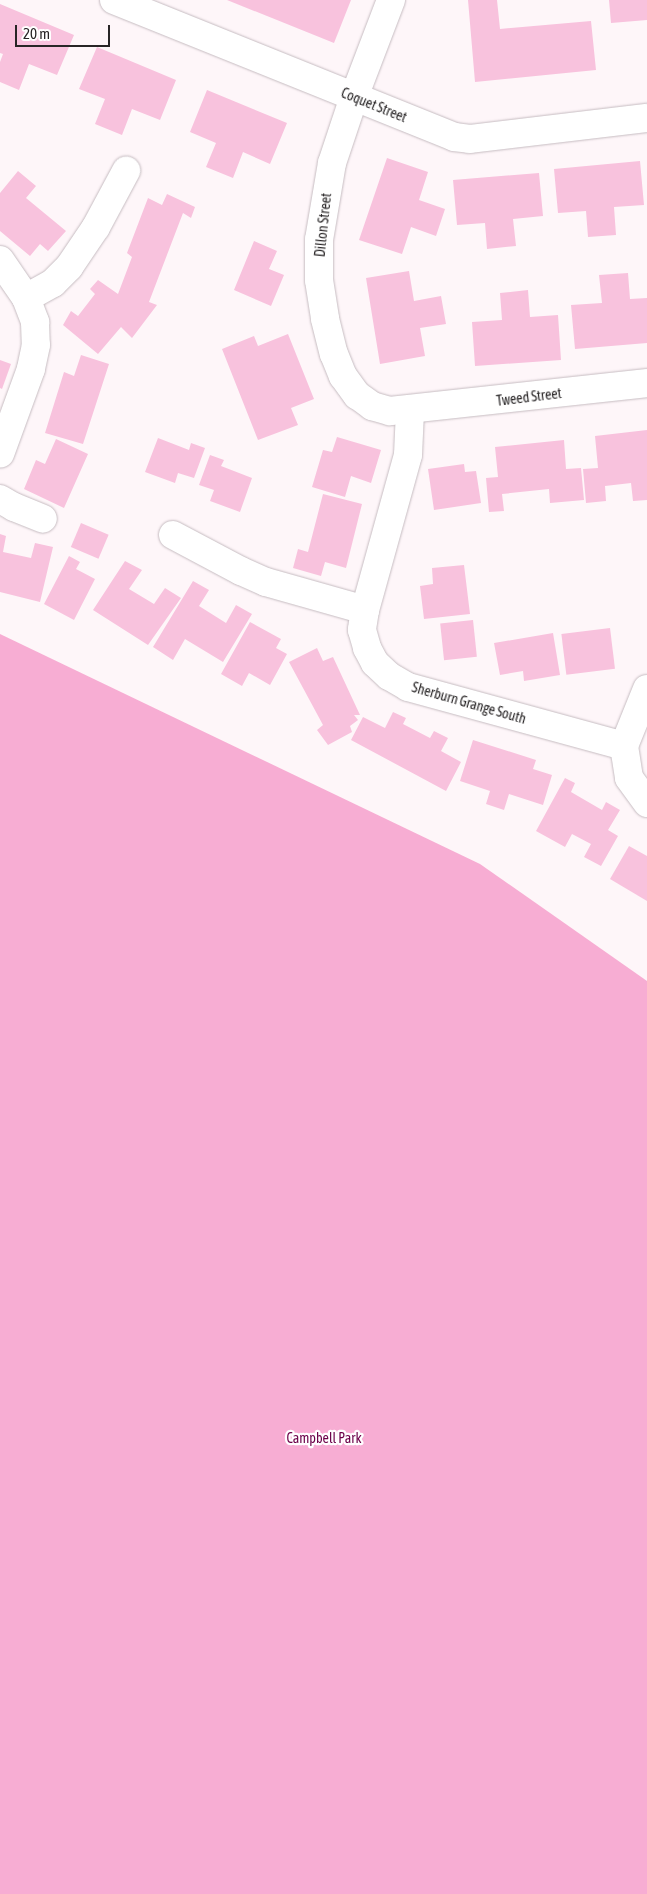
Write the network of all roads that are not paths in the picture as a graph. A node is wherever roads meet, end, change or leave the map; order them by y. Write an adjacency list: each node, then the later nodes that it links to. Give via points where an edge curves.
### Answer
1 (114, 0): 3 (street, Coquet Street)
2 (392, 0): 3 (street, Dillon Street)
3 (354, 97): 4 (street, Coquet Street, via 454,136 470,138); 9 (street, Dillon Street, via 332,163 318,240 319,280 325,319 343,376 357,395 372,406 390,411)
4 (647, 118)
5 (126, 171): 7 (street, via 96,227 69,267 54,283)
6 (0, 260): 7 (street)
7 (26, 298): 10 (street, via 35,322 36,345 31,369)
8 (647, 383): 9 (street, Tweed Street)
9 (410, 410): 14 (street, Sherburn Grange South, via 408,455)
10 (0, 454)
11 (0, 499): 12 (street)
12 (43, 519)
13 (173, 535): 14 (street, via 266,582)
14 (365, 610): 16 (street, Sherburn Grange South, via 362,630 375,663 408,687)
15 (647, 689): 16 (street)
16 (624, 746): 17 (street, via 629,778)
17 (647, 803)

